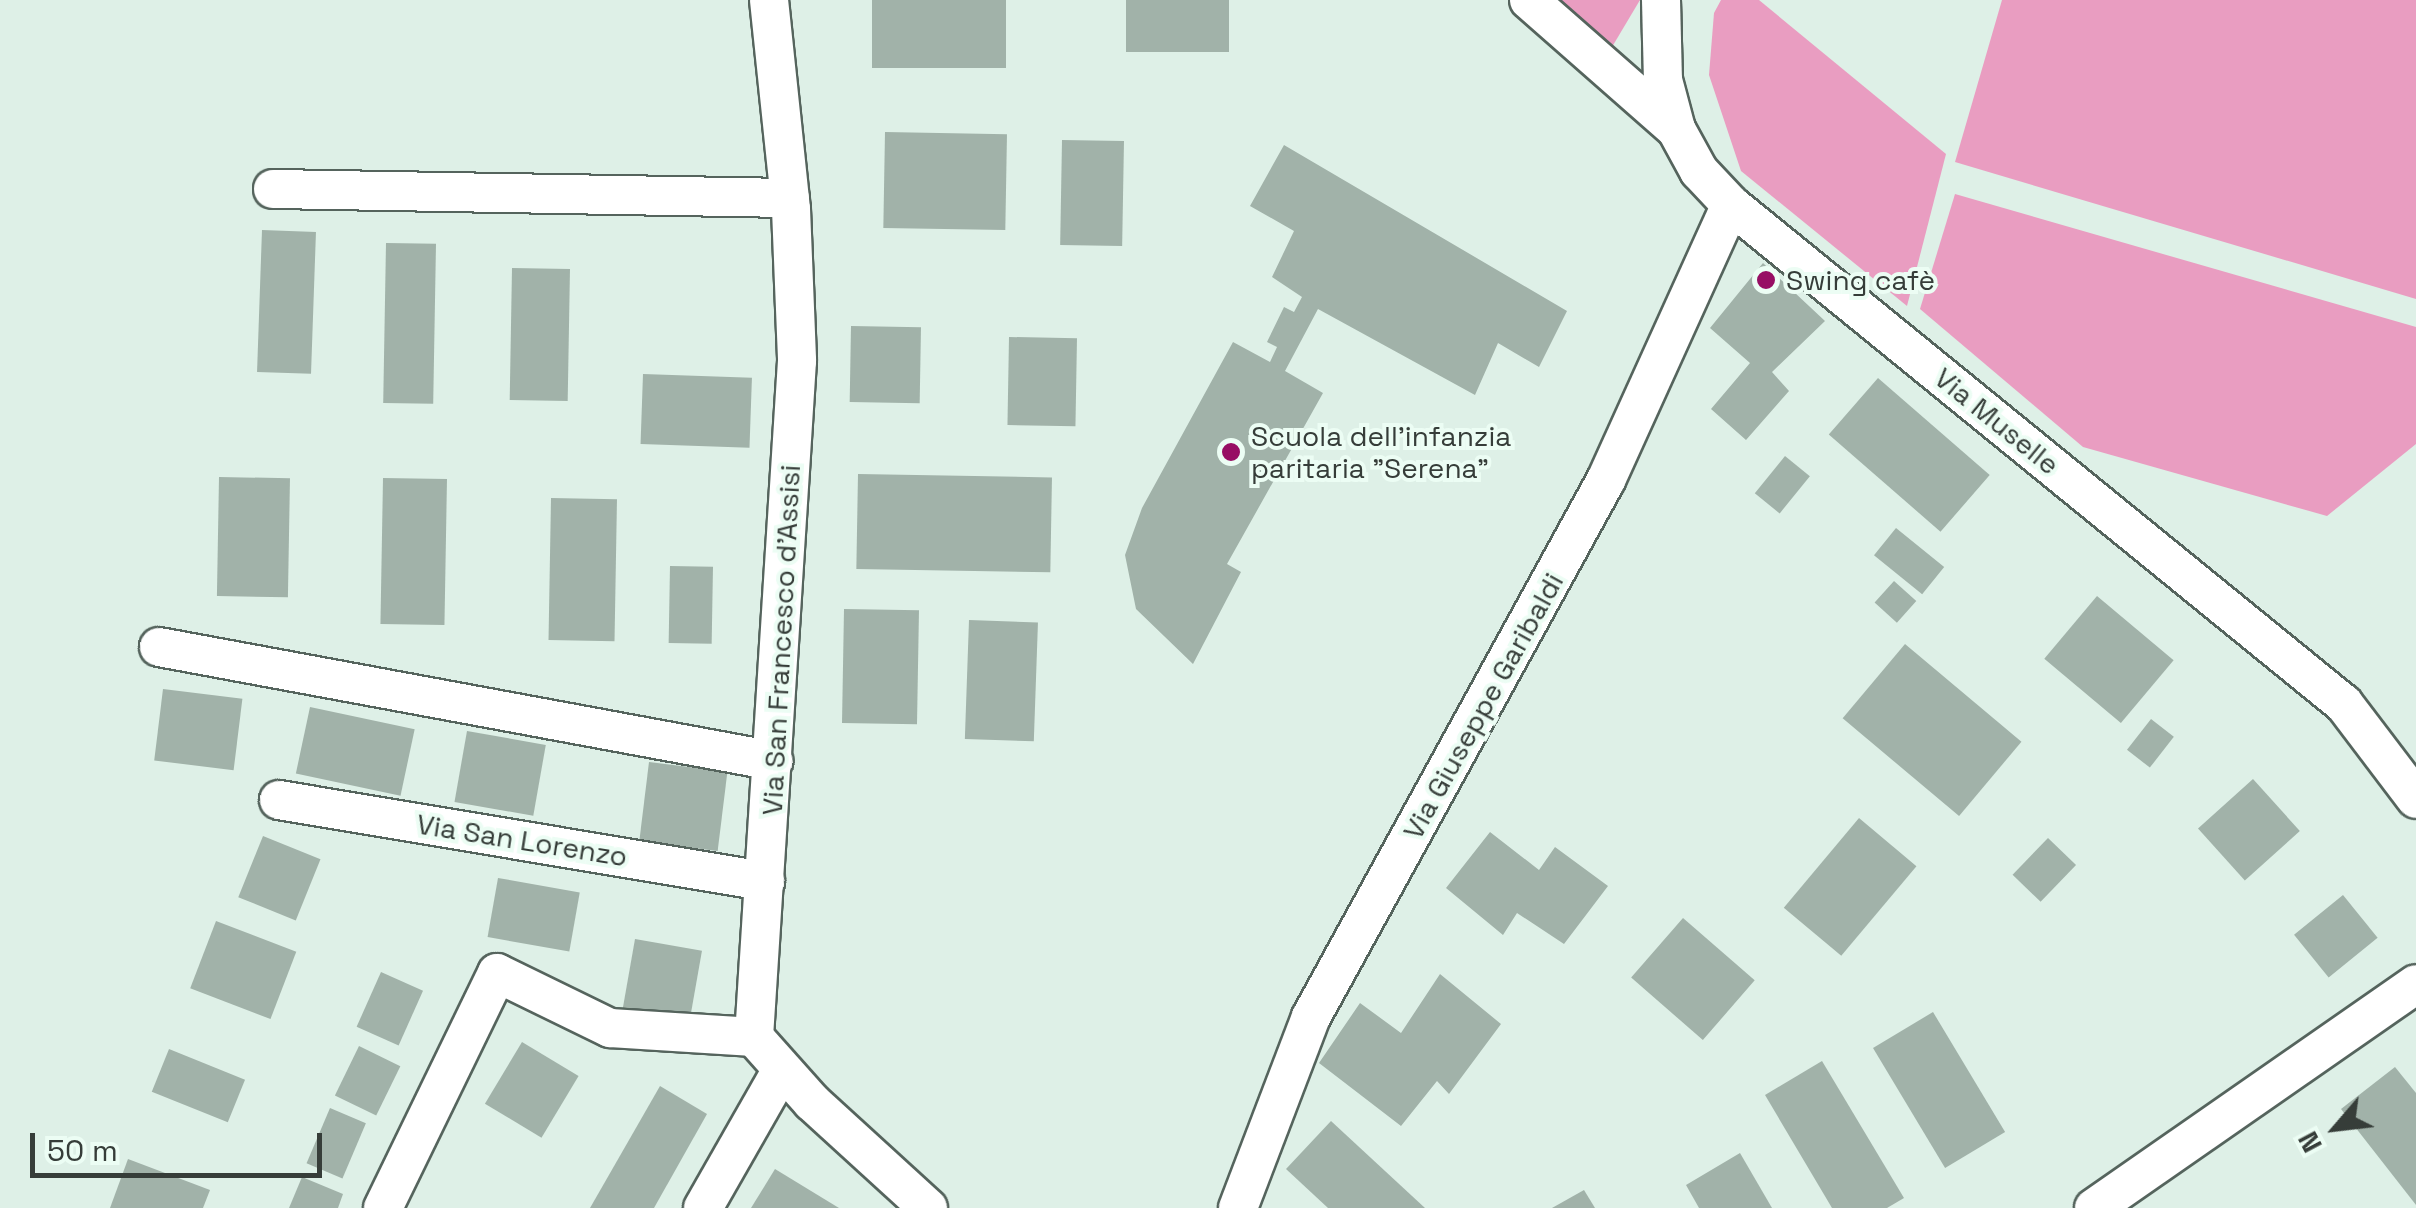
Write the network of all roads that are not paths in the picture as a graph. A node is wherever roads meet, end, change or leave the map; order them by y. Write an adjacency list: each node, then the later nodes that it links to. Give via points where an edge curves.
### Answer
1 (769, 0): 6 (street, Via San Francesco d'Assisi)
2 (1529, 0): 4 (street)
3 (1662, 0): 4 (street, Via Muselle, via 1663,80)
4 (1676, 129): 7 (street, Via Muselle, via 1699,171)
5 (272, 189): 6 (street)
6 (790, 198): 9 (street, Via San Francesco d'Assisi, via 798,362)
7 (1731, 205): 10 (street, Via Muselle, via 2344,704); 19 (street, Via Giuseppe Garibaldi, via 1606,480 1311,1017)
8 (159, 647): 9 (street)
9 (774, 761): 12 (street, Via San Francesco d'Assisi)
10 (2416, 799)
11 (278, 800): 12 (street, Via San Lorenzo)
12 (766, 881): 14 (street, Via San Francesco d'Assisi)
13 (2416, 984): 20 (street)
14 (754, 1038): 15 (street); 16 (street, via 610,1028 497,973)
15 (781, 1071): 17 (street); 18 (street)
16 (383, 1208)
17 (703, 1208)
18 (928, 1208)
19 (1238, 1208)
20 (2094, 1208)

